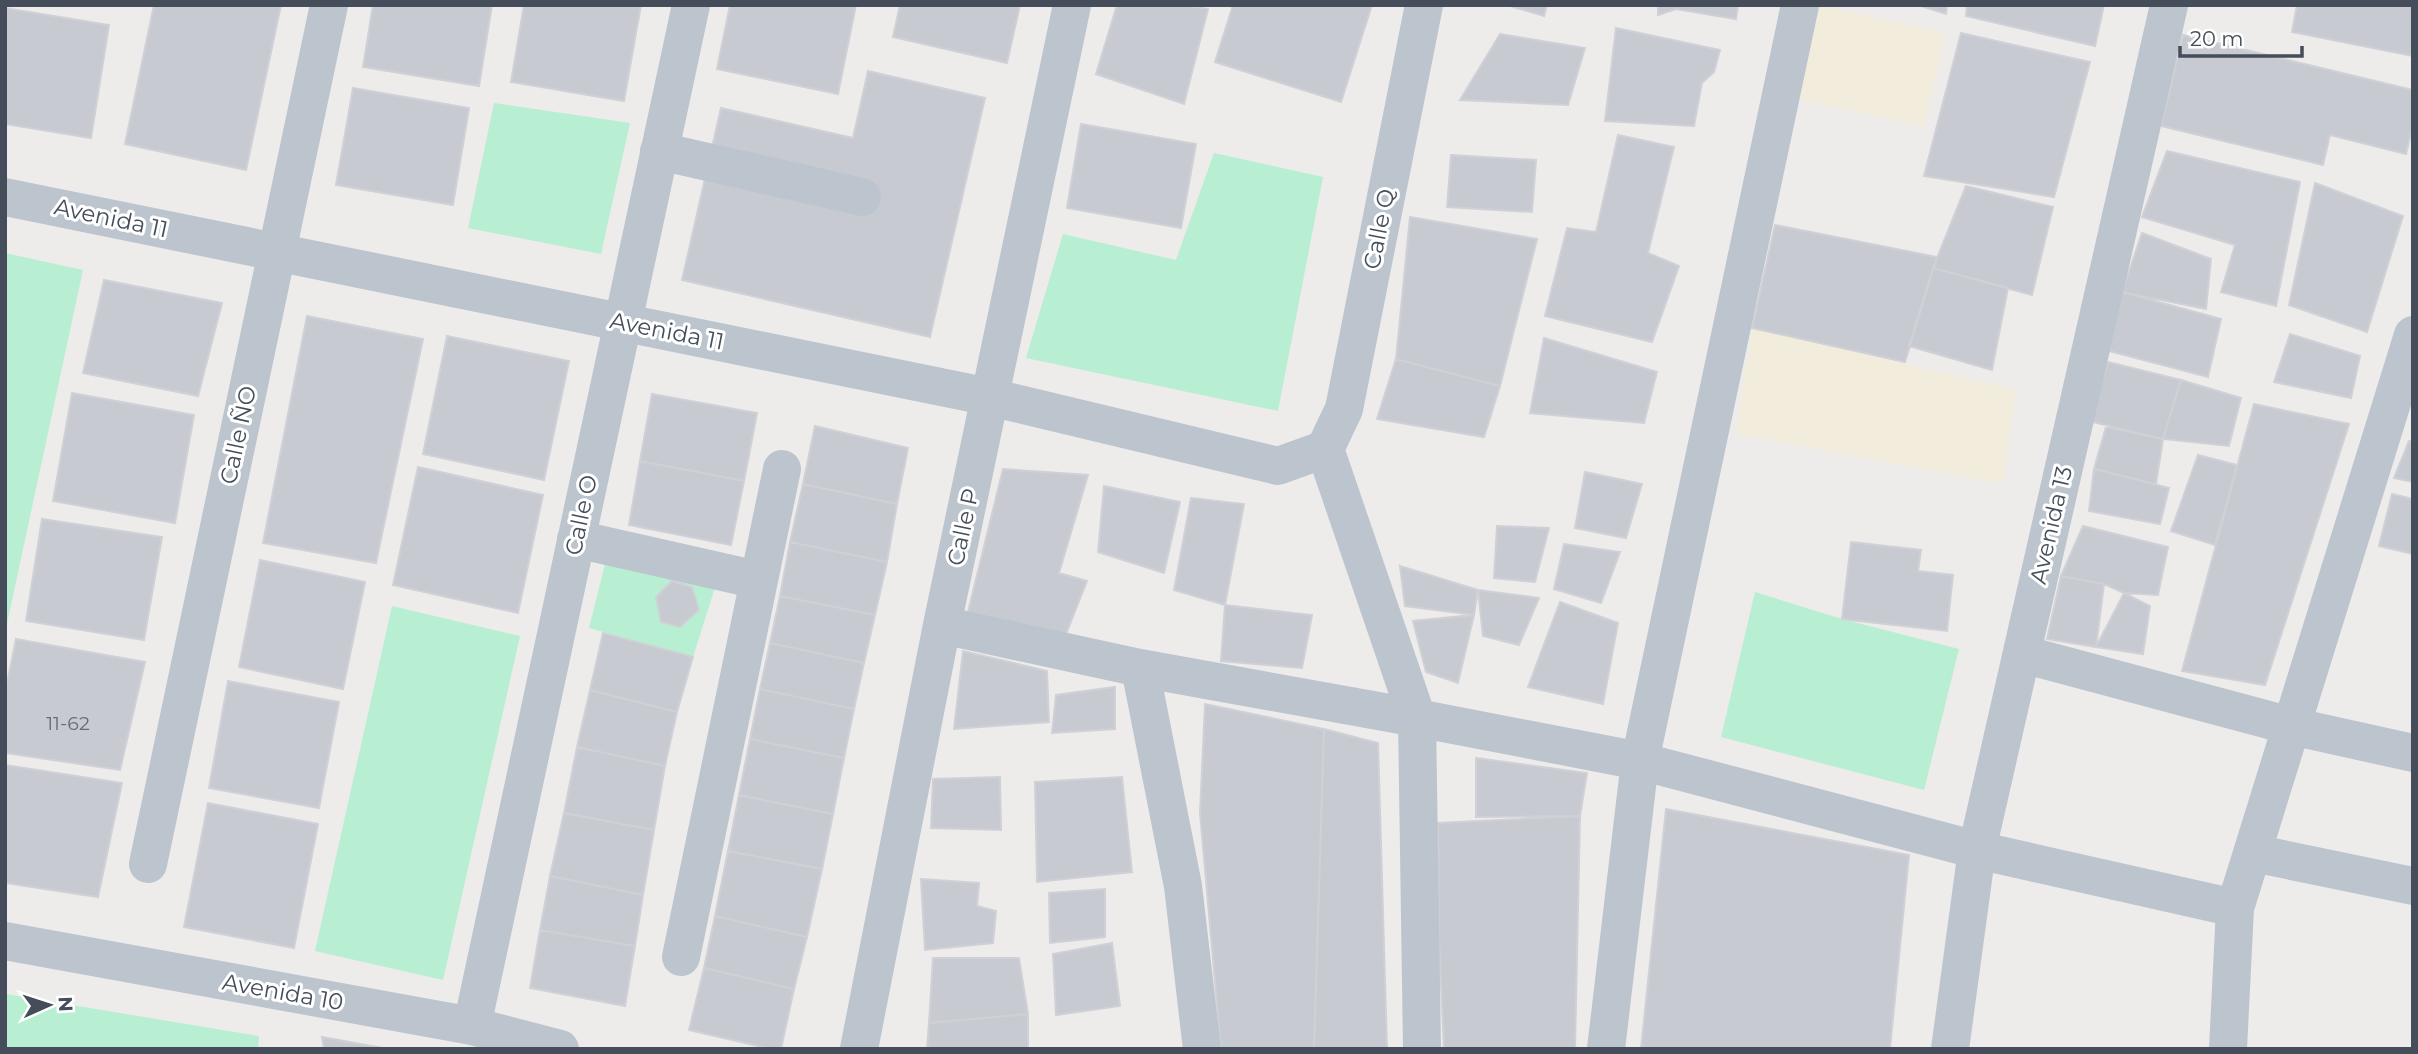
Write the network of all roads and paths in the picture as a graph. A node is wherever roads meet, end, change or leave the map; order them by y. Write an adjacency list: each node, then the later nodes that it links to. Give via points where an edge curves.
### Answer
1 (328, 5): 10 (street, Calle ÑO)
2 (691, 5): 7 (street, Calle O)
3 (1072, 5): 13 (street, Calle P)
4 (1423, 5): 14 (street, Calle Q, via 1344,409)
5 (1800, 5): 24 (street)
6 (2169, 5): 19 (street, Avenida 13)
7 (660, 151): 9 (street); 11 (street, Calle O)
8 (5, 197): 10 (street, Avenida 11)
9 (862, 197)
10 (276, 252): 11 (street, Avenida 11); 27 (street, Calle ÑO)
11 (623, 322): 13 (street, Avenida 11); 16 (street, Calle O)
12 (2413, 335): 22 (street)
13 (990, 397): 14 (street, Avenida 11, via 1278,466); 18 (street, Calle P)
14 (1325, 449): 21 (street)
15 (782, 468): 17 (street)
16 (576, 539): 17 (street); 32 (street, Calle O)
17 (758, 580): 31 (street)
18 (943, 625): 20 (street); 34 (street, Calle P)
19 (2022, 654): 22 (street); 25 (street, Avenida 13)
20 (1140, 668): 21 (street); 35 (street, via 1183,886)
21 (1417, 718): 24 (street); 36 (street)
22 (2291, 726): 23 (street); 26 (street)
23 (2413, 753)
24 (1640, 761): 25 (street); 37 (street)
25 (1977, 850): 29 (street); 38 (street, Avenida 13)
26 (2253, 853): 28 (street); 29 (street)
27 (148, 864)
28 (2413, 886)
29 (2235, 908): 39 (street)
30 (5, 941): 32 (street, Avenida 10)
31 (681, 957)
32 (472, 1026): 33 (street, Avenida 10)
33 (560, 1049)
34 (859, 1049)
35 (1202, 1049)
36 (1423, 1049)
37 (1606, 1049)
38 (1950, 1049)
39 (2228, 1049)

